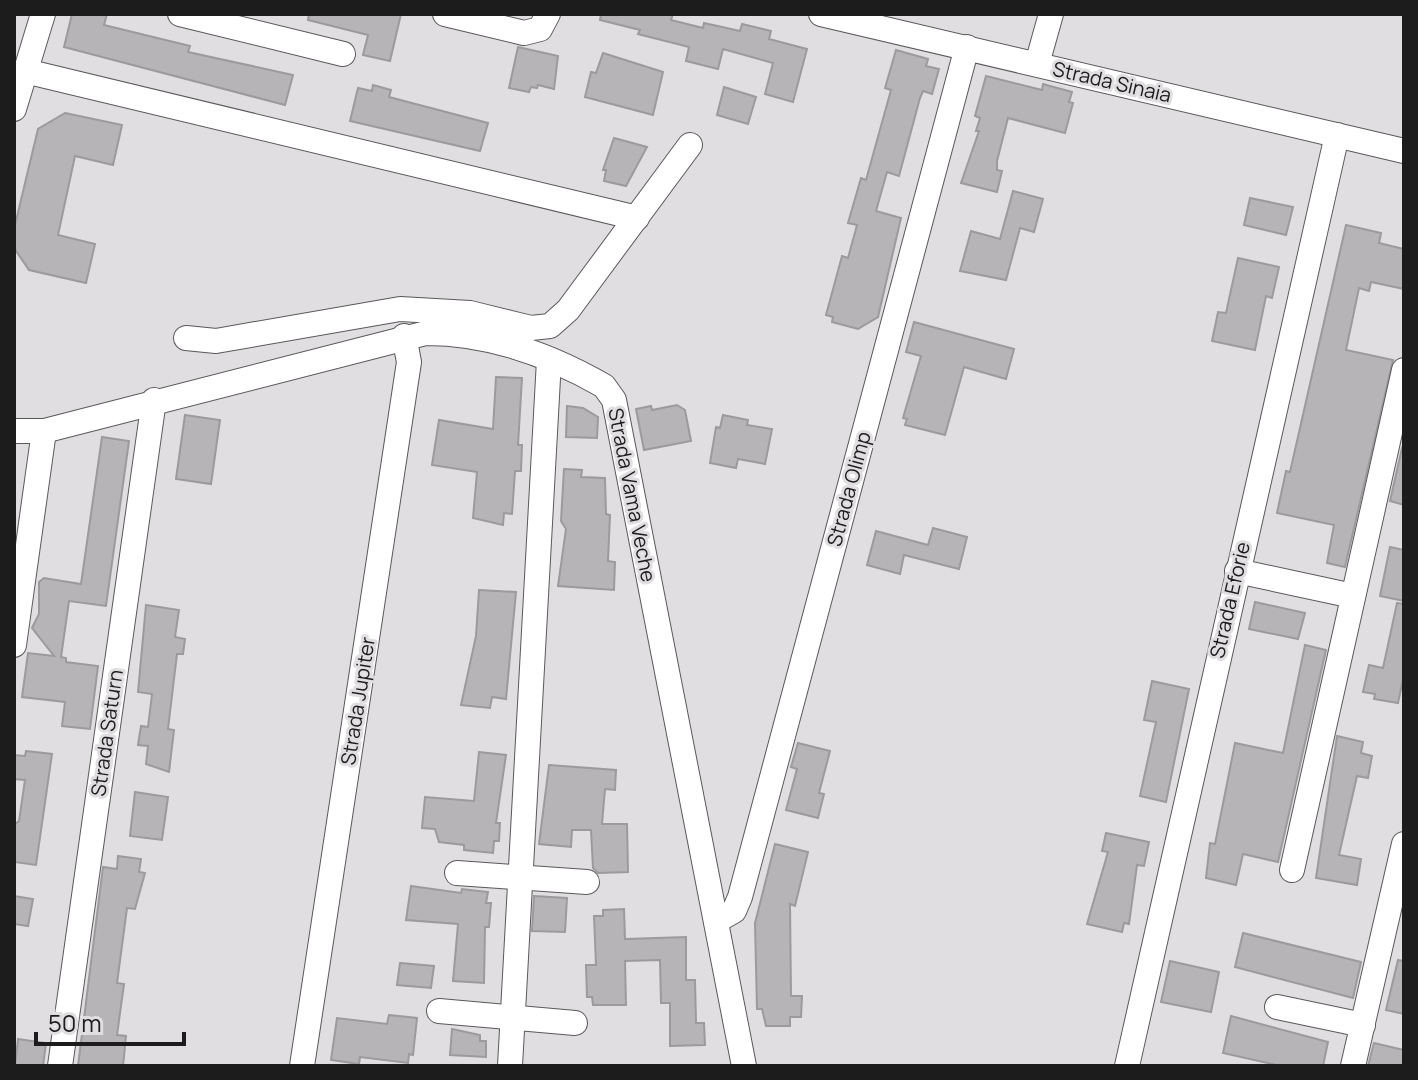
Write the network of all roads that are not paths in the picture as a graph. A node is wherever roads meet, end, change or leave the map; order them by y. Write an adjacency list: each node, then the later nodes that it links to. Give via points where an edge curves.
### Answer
1 (43, 14): 10 (street)
2 (180, 14): 8 (street)
3 (445, 14): 4 (street, via 524,33 540,29)
4 (548, 14)
5 (821, 14): 7 (street, Strada Sinaia)
6 (1051, 14): 9 (street)
7 (967, 47): 9 (street, Strada Sinaia); 31 (street, Strada Olimp, via 740,897 734,911)
8 (343, 54)
9 (1037, 64): 12 (street, Strada Sinaia)
10 (25, 71): 11 (street); 15 (street)
11 (14, 109)
12 (1337, 135): 14 (street, Strada Sinaia); 23 (street, Strada Eforie)
13 (690, 145): 15 (street)
14 (1404, 151)
15 (637, 218): 17 (street, via 550,326 531,328 485,315 418,308 216,341)
16 (404, 336): 18 (street, Strada Vama Veche, via 478,336); 20 (street, Strada Vama Veche); 38 (street, Strada Jupiter, via 409,362)
17 (186, 338)
18 (549, 360): 29 (street); 31 (street, Strada Vama Veche, via 604,386 614,400)
19 (1404, 370): 24 (street)
20 (154, 400): 22 (street, Strada Vama Veche); 37 (street, Strada Saturn)
21 (14, 431): 22 (street, Strada Vama Veche)
22 (44, 431): 25 (street)
23 (1237, 571): 24 (street); 41 (street, Strada Eforie)
24 (1353, 596): 27 (street)
25 (14, 645)
26 (1404, 844): 36 (street)
27 (1292, 870)
28 (457, 873): 29 (street)
29 (521, 878): 30 (street); 34 (street)
30 (587, 882)
31 (716, 921): 40 (street, Strada Vama Veche)
32 (1277, 1007): 36 (street)
33 (439, 1011): 34 (street)
34 (513, 1017): 35 (street); 39 (street)
35 (575, 1023)
36 (1363, 1025): 42 (street)
37 (60, 1066)
38 (302, 1066)
39 (510, 1066)
40 (744, 1066)
41 (1127, 1066)
42 (1353, 1066)

